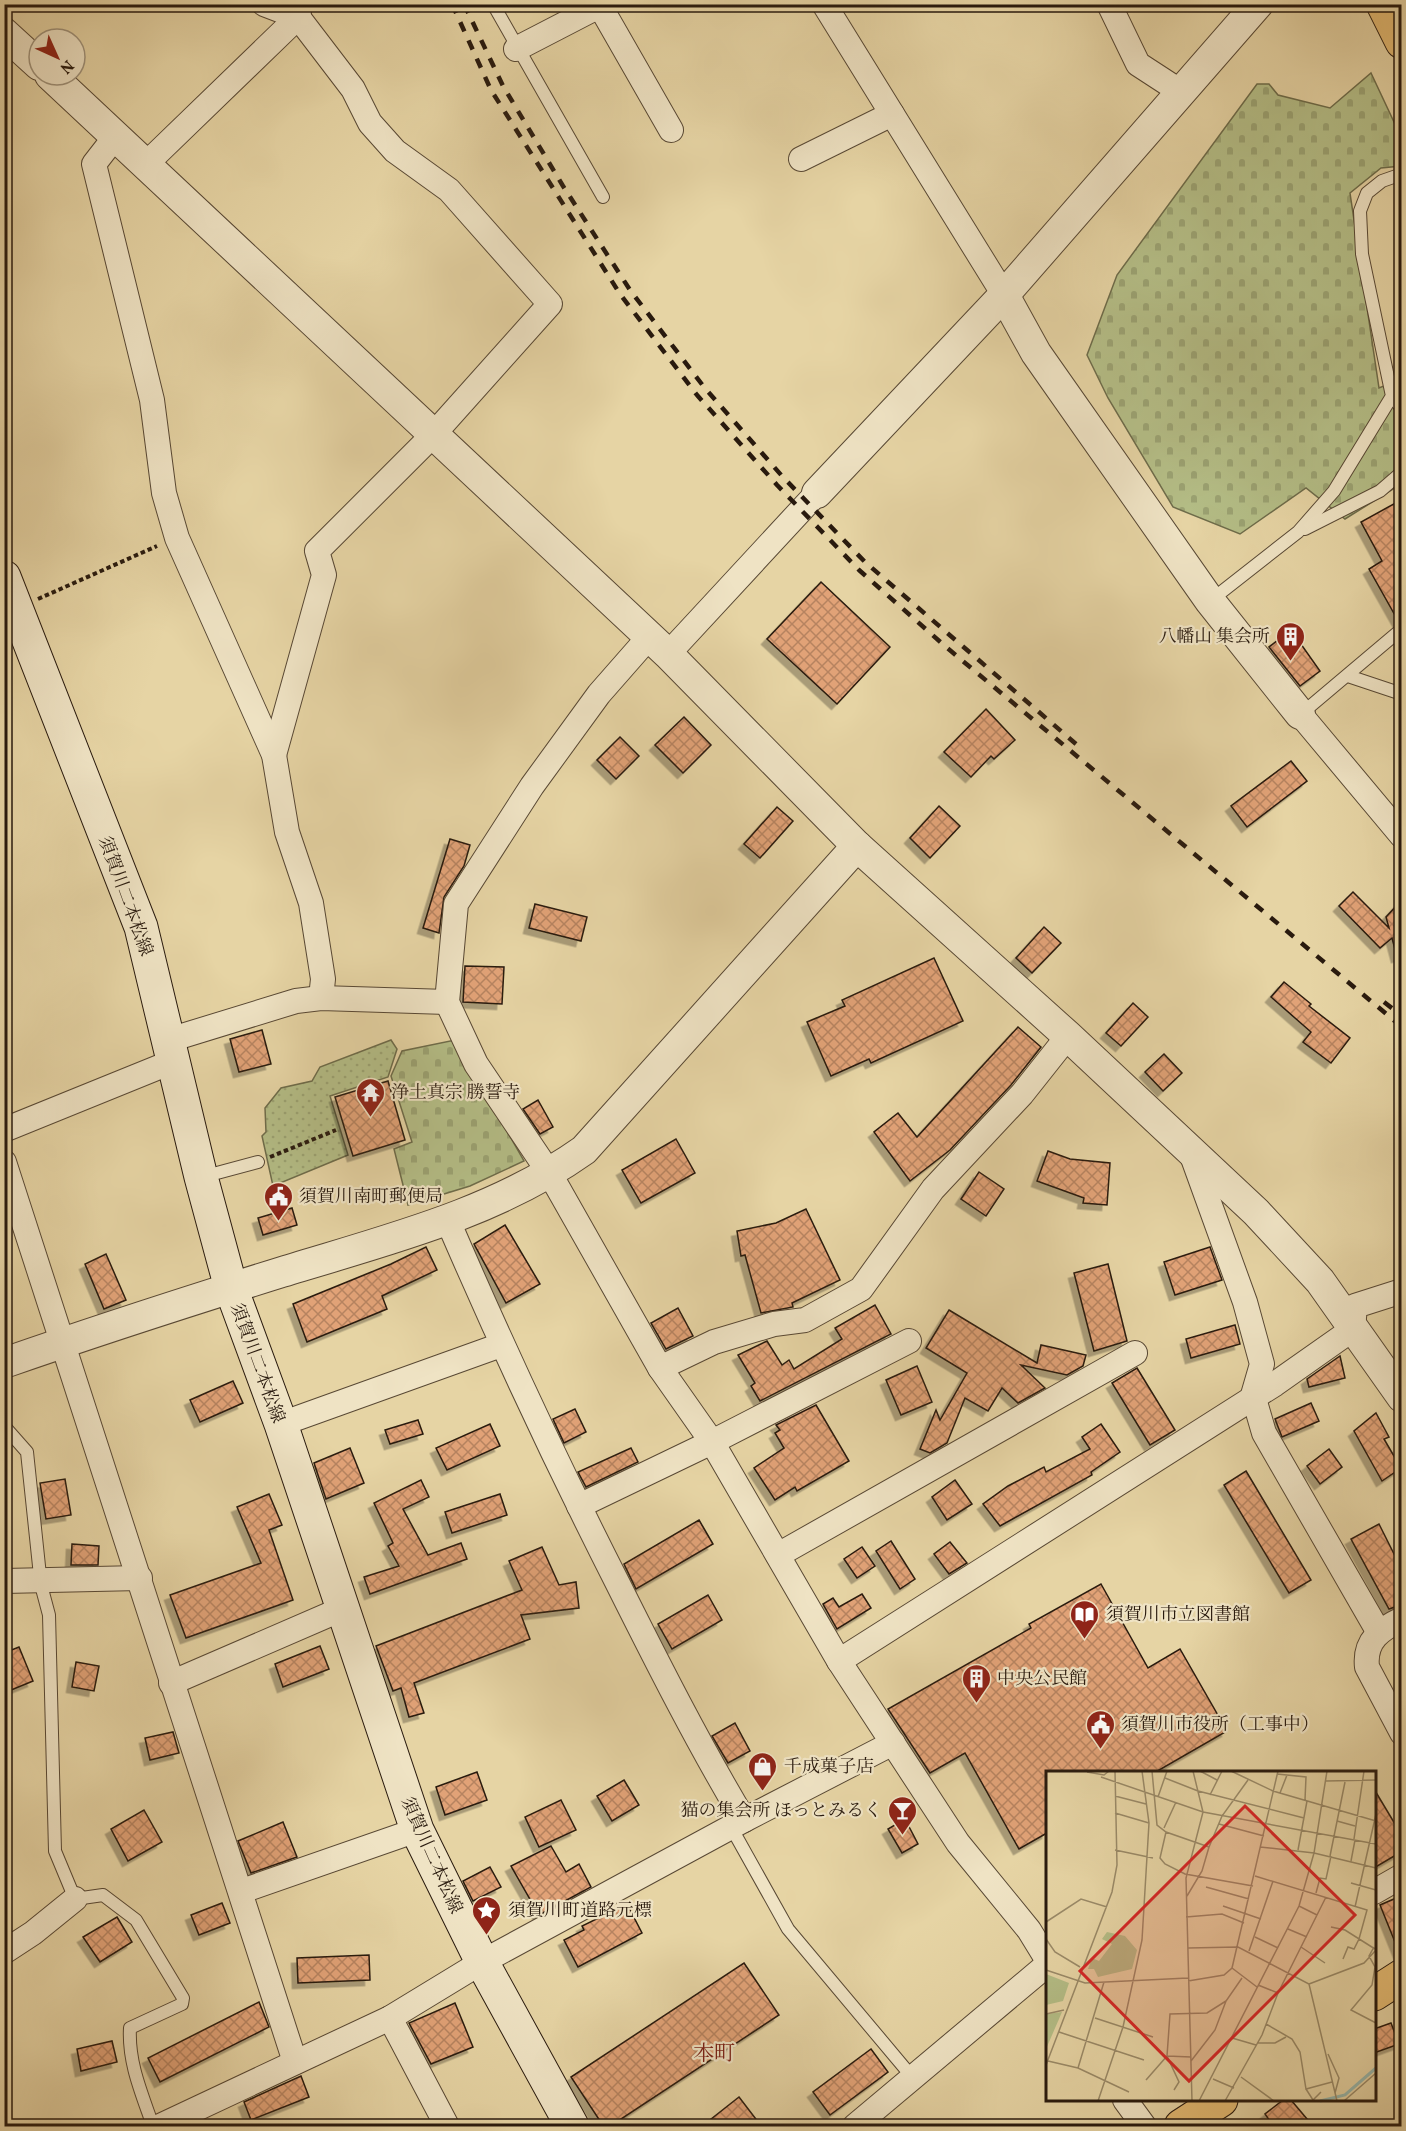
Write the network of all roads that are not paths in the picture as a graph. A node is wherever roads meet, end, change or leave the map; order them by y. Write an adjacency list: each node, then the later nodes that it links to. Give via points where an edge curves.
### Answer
1 (264, 4): 9 (street)
2 (493, 4): 13 (lane)
3 (824, 4): 17 (street)
4 (1109, 4): 16 (street, via 1138,64)
5 (1258, 4): 16 (street)
6 (1383, 4): 12 (main road)
7 (1400, 4): 10 (main road)
8 (601, 5): 13 (street); 18 (street)
9 (299, 11): 21 (street); 27 (street, via 353,89 370,123 395,151 449,189 550,304)
10 (1401, 11)
11 (4, 33): 14 (street)
12 (1401, 42)
13 (516, 49): 23 (lane)
14 (27, 54)
15 (63, 87): 19 (street)
16 (1180, 92): 24 (street)
17 (892, 114): 20 (street); 24 (street)
18 (671, 130)
19 (115, 136): 21 (street); 38 (street, via 94,164 152,400 164,492 177,538)
20 (801, 159)
21 (145, 165): 27 (street)
22 (1401, 174): 25 (lane, via 1382,181 1367,193 1360,211 1362,254)
23 (603, 197)
24 (1004, 295): 29 (street); 32 (street, via 1036,352)
25 (1397, 396): 26 (lane); 30 (lane, via 1334,491)
26 (1401, 409)
27 (432, 436): 34 (street); 38 (street, via 317,551 324,575)
28 (1401, 472): 30 (lane, via 1380,491)
29 (817, 493): 34 (street)
30 (1299, 532): 32 (lane)
31 (4, 577): 44 (main road, 須賀川二本松線, via 141,927)
32 (1210, 601): 37 (street)
33 (1396, 633): 35 (lane)
34 (658, 646): 40 (street); 42 (street, via 599,694 532,786 456,904)
35 (1348, 676): 36 (lane); 37 (lane)
36 (1401, 694)
37 (1300, 714): 39 (street)
38 (274, 755): 41 (street, via 287,831 311,903 323,979)
39 (1401, 836)
40 (857, 846): 43 (street); 49 (street, via 584,1150)
41 (321, 998): 42 (street); 44 (street, via 296,1001)
42 (447, 1002): 49 (street, via 476,1064)
43 (1068, 1036): 46 (street); 60 (street, via 1022,1094 933,1189 861,1289 806,1320 774,1324 714,1342)
44 (172, 1051): 45 (street); 50 (main road, 須賀川二本松線)
45 (4, 1130)
46 (1190, 1149): 54 (street, via 1320,1281); 61 (street, via 1245,1302 1262,1364)
47 (4, 1162): 56 (street)
48 (258, 1162): 50 (lane)
49 (550, 1174): 51 (street); 60 (street)
50 (201, 1177): 52 (main road, 須賀川二本松線)
51 (448, 1221): 52 (street); 57 (street)
52 (231, 1288): 56 (street); 63 (main road, 須賀川二本松線)
53 (1401, 1291): 54 (street, via 1355,1306)
54 (1353, 1329): 61 (street); 62 (street)
55 (909, 1341): 65 (street)
56 (63, 1343): 59 (street); 68 (street)
57 (501, 1345): 63 (street); 66 (street)
58 (1135, 1353): 67 (street)
59 (4, 1363)
60 (660, 1368): 65 (street)
61 (1253, 1395): 73 (street, via 1264,1433); 74 (street)
62 (1401, 1397)
63 (281, 1424): 71 (main road, 須賀川二本松線)
64 (4, 1426): 70 (lane, via 27,1452)
65 (712, 1442): 66 (street); 67 (street)
66 (579, 1506): 78 (street)
67 (778, 1555): 74 (street)
68 (140, 1578): 70 (street); 75 (street)
69 (4, 1581): 70 (street)
70 (41, 1581): 83 (lane, via 49,1615 55,1851)
71 (342, 1609): 75 (street); 79 (main road, 須賀川二本松線)
72 (1401, 1619): 73 (street)
73 (1378, 1631): 76 (street, via 1366,1656 1367,1666)
74 (839, 1661): 77 (street)
75 (171, 1683): 81 (street)
76 (1401, 1733)
77 (893, 1743): 78 (street); 85 (street, via 958,1843 1029,1930)
78 (738, 1823): 86 (street); 92 (lane, via 788,1929)
79 (417, 1830): 81 (street); 86 (main road, 須賀川二本松線)
80 (1401, 1876): 82 (street)
81 (242, 1891): 91 (street)
82 (1376, 1891)
83 (75, 1899): 84 (street); 95 (lane, via 103,1895 136,1920 183,1998 182,2004 130,2028 132,2063)
84 (4, 1952)
85 (1046, 1961)
86 (482, 1962): 90 (street); 98 (main road, 須賀川二本松線)
87 (1046, 1964): 92 (street)
88 (1401, 1976): 89 (main road)
89 (1376, 1993)
90 (390, 2018): 91 (street); 97 (street)
91 (295, 2062): 96 (street)
92 (913, 2078): 99 (street)
93 (1126, 2101): 100 (street)
94 (1220, 2101): 101 (main road)
95 (153, 2127)
96 (160, 2127)
97 (447, 2127)
98 (572, 2127)
99 (855, 2127)
100 (1144, 2127)
101 (1181, 2127)

